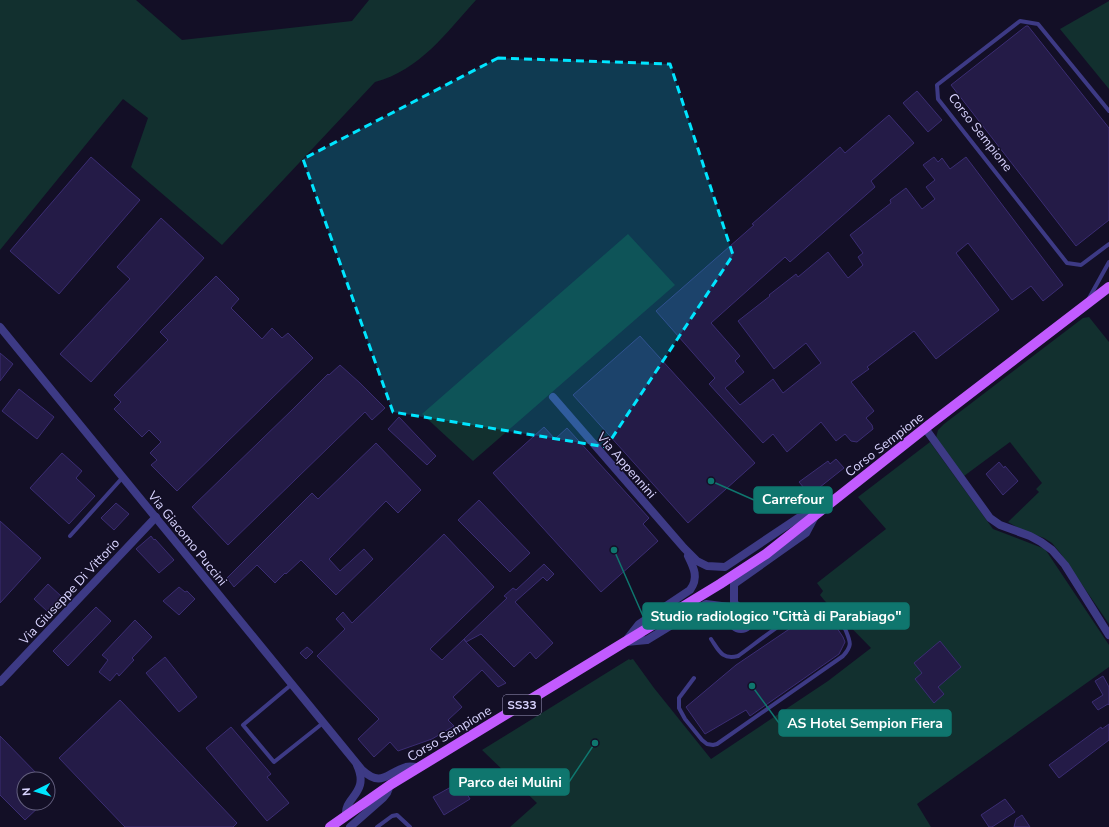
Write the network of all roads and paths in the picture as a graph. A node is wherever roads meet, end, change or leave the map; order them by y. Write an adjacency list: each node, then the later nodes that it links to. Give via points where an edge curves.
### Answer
1 (1109, 111): 2 (lane, Corso Sempione, via 1038,24 1020,21 937,85 938,99 1067,263 1081,265)
2 (1109, 244)
3 (1109, 262): 5 (lane, Corso Sempione)
4 (1109, 287): 5 (main road, Corso Sempione)
5 (1084, 306): 8 (main road, Corso Sempione)
6 (0, 327): 9 (street, Via Giacomo Puccini)
7 (553, 397): 13 (street, Via Appennini)
8 (925, 428): 10 (main road, Corso Sempione); 16 (street, via 990,518 1005,528 1036,539 1065,565)
9 (123, 477): 11 (street, Via Giacomo Puccini); 12 (lane)
10 (815, 515): 13 (street, Via Appennini, via 798,518 725,568 707,566 697,561); 14 (street, Corso Sempione, via 806,533 734,584 734,603); 18 (main road, Corso Sempione, via 766,554)
11 (156, 517): 20 (street, Via Giuseppe Di Vittorio); 21 (street, Via Giacomo Puccini)
12 (70, 536)
13 (684, 548): 18 (street, Via Appennini, via 692,564 695,583 690,590 639,624)
14 (741, 609): 15 (street); 15 (street, Corso Sempione, via 748,611 751,617 750,624 745,628 739,629 734,626)
15 (732, 615): 18 (street, Corso Sempione, via 729,607 706,604 647,640)
16 (1109, 635)
17 (711, 639): 19 (lane, via 721,654 730,658 738,656 796,614 815,607 821,608 836,619 845,629 850,649 713,745 702,740 679,708 679,698)
18 (625, 642): 24 (main road, Corso Sempione / SS33)
19 (694, 678)
20 (0, 682)
21 (292, 684): 22 (street, Via Giacomo Puccini); 22 (lane, via 243,724 274,762)
22 (323, 722): 23 (street, Via Giacomo Puccini)
23 (357, 764): 24 (street, Via Giacomo Puccini, via 370,776 378,779 406,767); 26 (street, via 360,784 357,794 347,807)
24 (418, 767): 25 (main road, Corso Sempione / SS33)
25 (390, 785): 26 (main road, Corso Sempione / SS33); 28 (street, Corso Sempione, via 383,798)
26 (346, 815): 27 (main road, Corso Sempione / SS33)
27 (330, 827)
28 (350, 827)
29 (377, 827): 30 (lane, via 397,814)
30 (410, 827)

